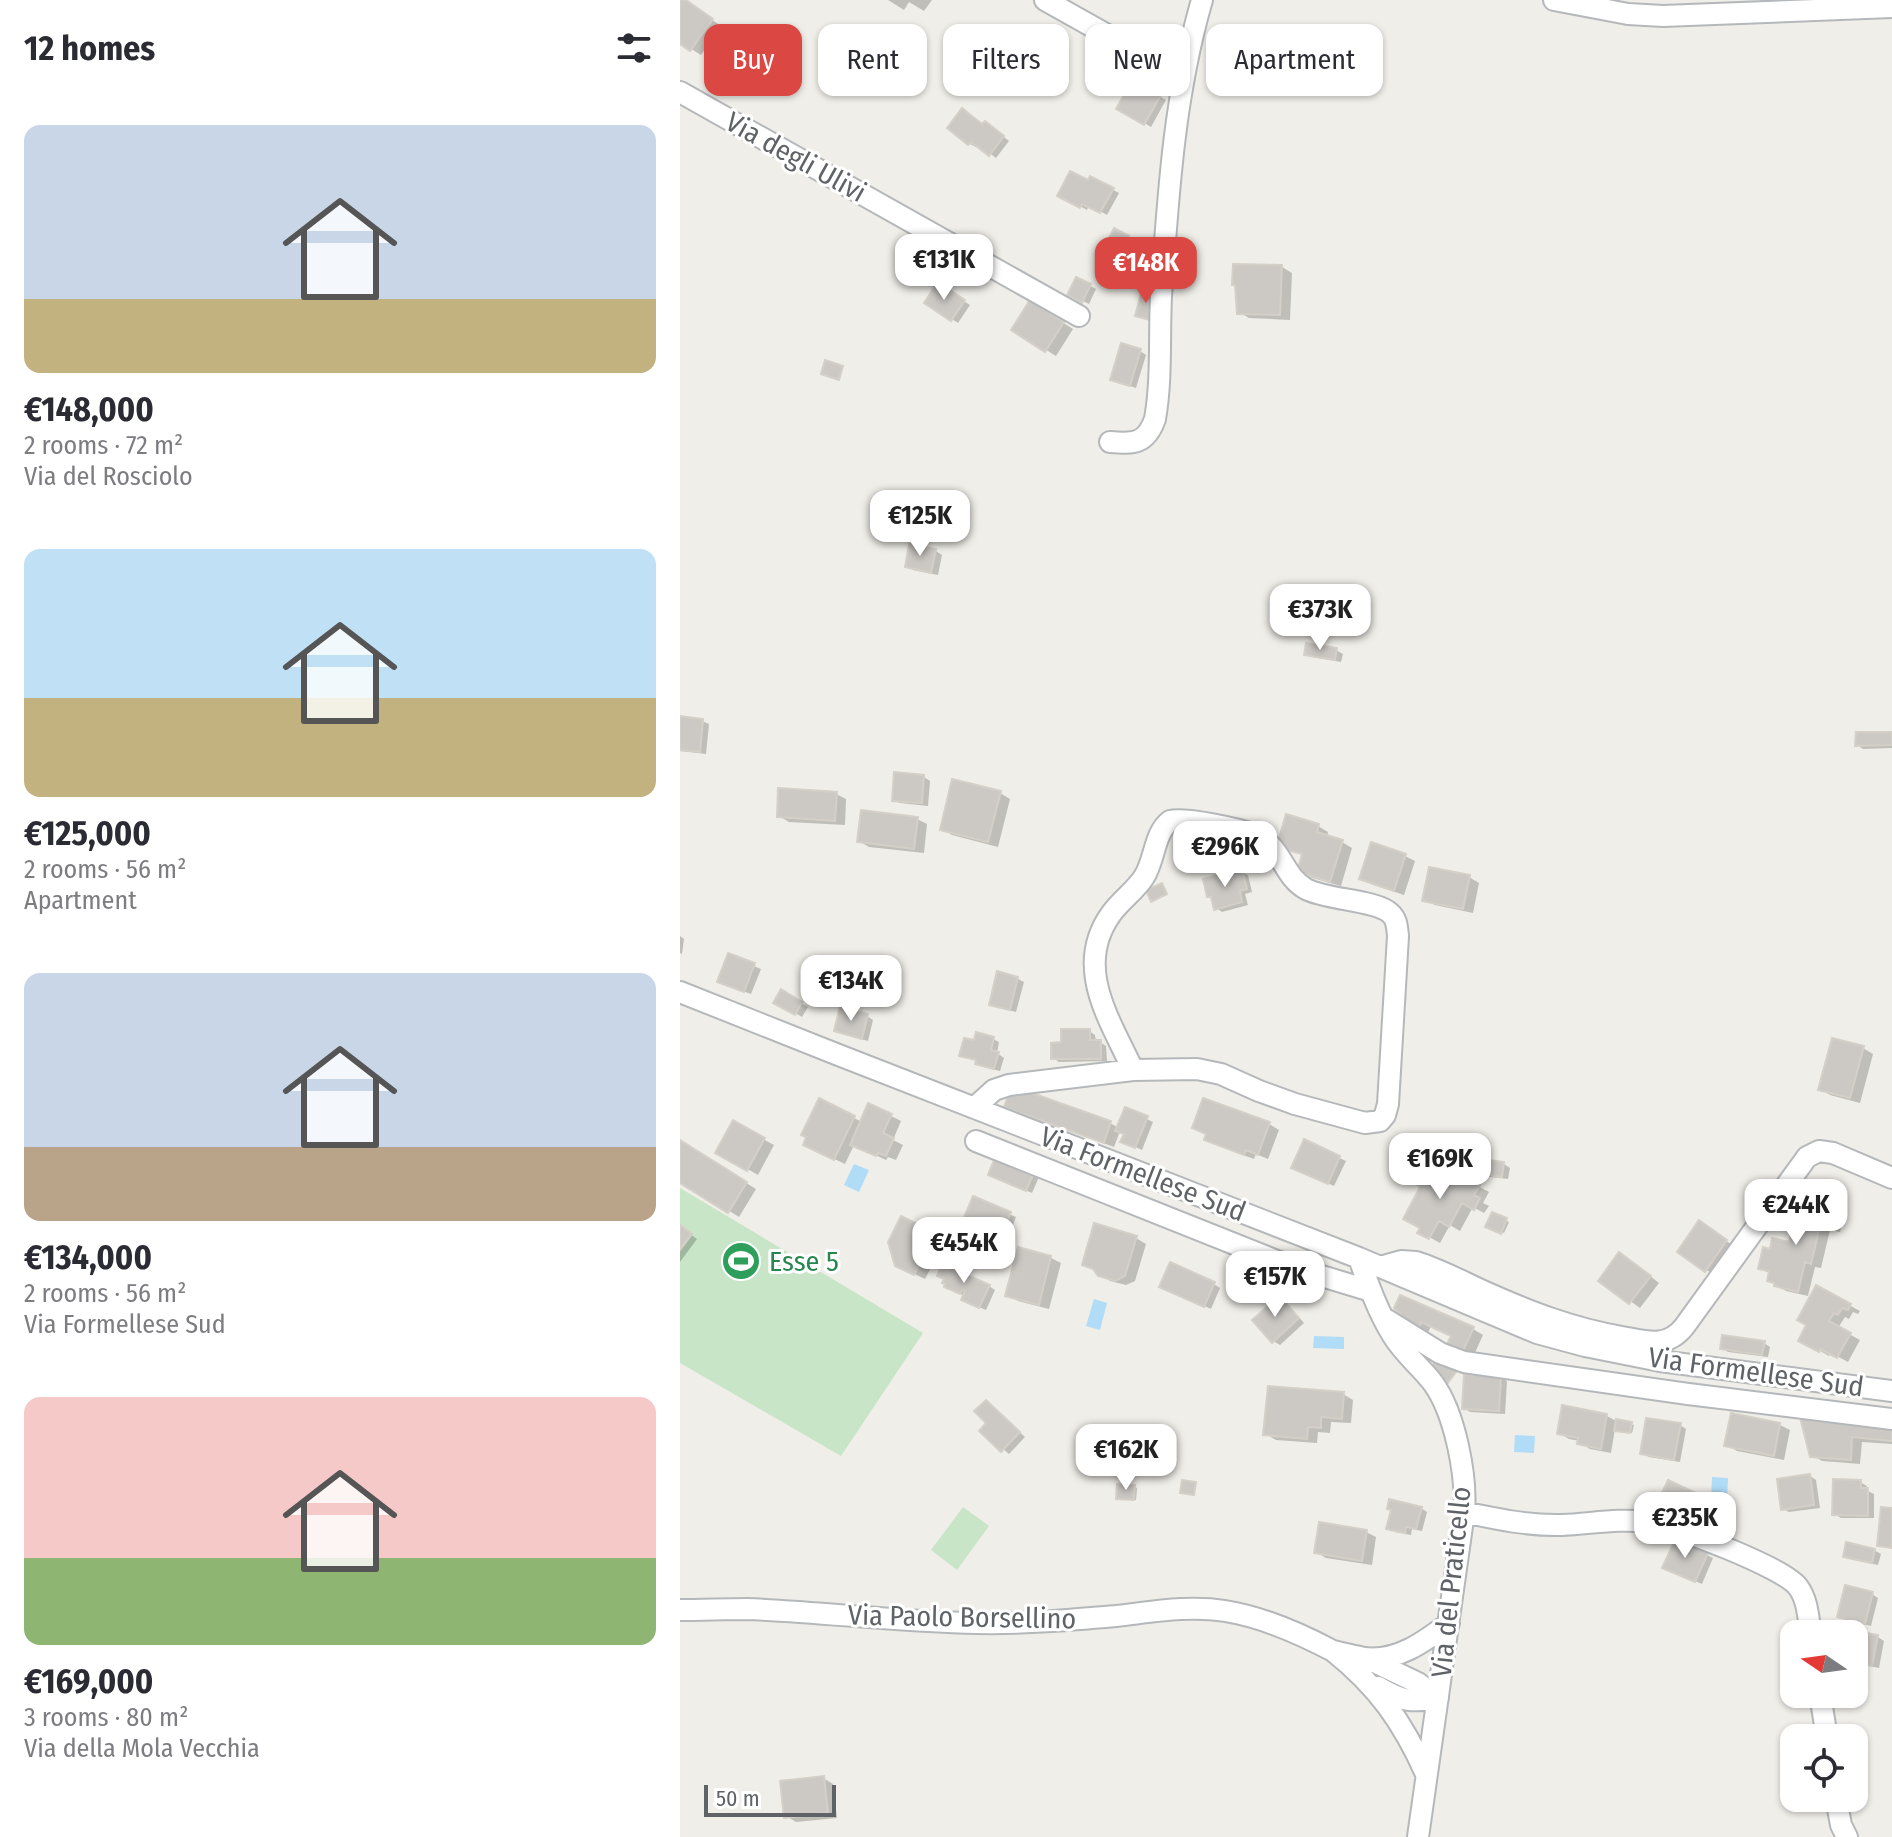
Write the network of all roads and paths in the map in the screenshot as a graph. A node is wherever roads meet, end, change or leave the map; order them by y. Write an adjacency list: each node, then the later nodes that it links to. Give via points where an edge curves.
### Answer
1 (1045, 0): 5 (street)
2 (1202, 0): 6 (street)
3 (1554, 0): 4 (street, via 1663,16)
4 (1892, 7)
5 (1088, 24)
6 (1190, 52)
7 (680, 92): 9 (street, Via degli Ulivi)
8 (1181, 96): 10 (street, via 1169,196 1155,419 1139,441)
9 (1079, 316)
10 (1110, 442)
11 (680, 992): 13 (street, Via Formellese Sud)
12 (1133, 1070): 12 (street, via 1204,1070 1295,1104 1365,1123 1380,1121 1388,1104 1398,936 1393,916 1383,908 1303,887 1259,837 1170,821 1142,880 1106,922 1095,954 1098,993); 13 (street, via 1009,1085 994,1090)
13 (974, 1108): 16 (street, Via Formellese Sud)
14 (976, 1141): 18 (street, via 1278,1262)
15 (1892, 1178): 17 (street, via 1833,1153 1819,1151 1807,1157 1681,1331 1664,1341 1598,1333 1555,1321 1421,1264 1401,1261)
16 (1359, 1258): 17 (street, Via Formellese Sud); 18 (street, Via del Praticello)
17 (1380, 1267): 20 (street, Via Formellese Sud, via 1574,1344 1660,1361)
18 (1371, 1291): 19 (street, Via del Praticello)
19 (1382, 1317): 21 (street, via 1464,1362); 22 (street, Via del Praticello, via 1443,1401 1461,1465)
20 (1892, 1391)
21 (1892, 1419)
22 (1464, 1512): 24 (street, via 1537,1524 1635,1520 1676,1528 1789,1577 1803,1596); 25 (street, Via del Praticello)
23 (680, 1610): 26 (street, Via Paolo Borsellino, via 999,1623 1209,1609 1269,1622)
24 (1808, 1620)
25 (1449, 1623): 26 (street, via 1410,1649); 27 (street, Via del Praticello)
26 (1365, 1668): 27 (street, via 1405,1701); 28 (street)
27 (1438, 1698): 28 (street, Via del Praticello)
28 (1426, 1774): 30 (street, Via del Praticello)
29 (1839, 1812): 31 (street)
30 (1418, 1837)
31 (1847, 1837)

